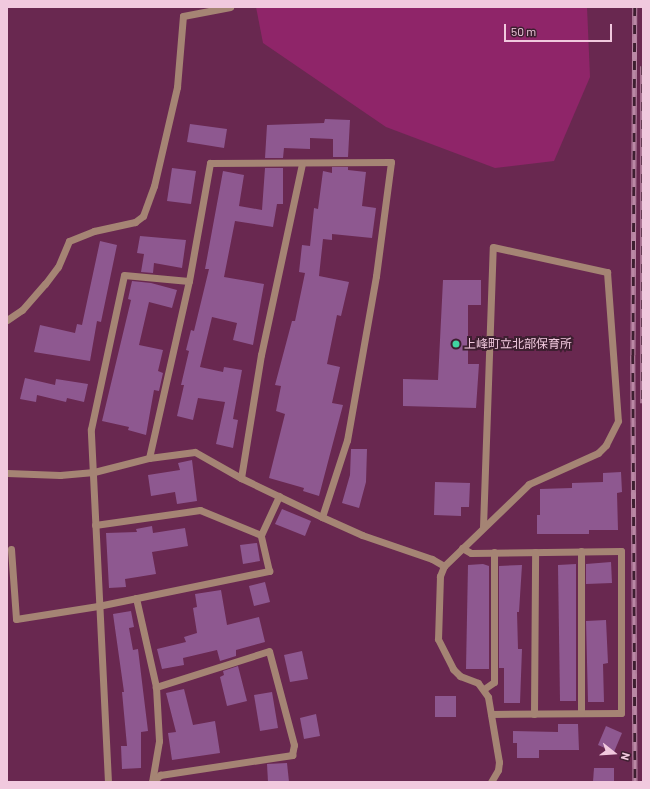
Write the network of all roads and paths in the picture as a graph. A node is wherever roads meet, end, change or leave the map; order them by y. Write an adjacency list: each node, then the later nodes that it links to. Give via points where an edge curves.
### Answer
1 (230, 7): 4 (street, via 183,16 178,87 154,186 143,216 135,222 94,231 69,241 58,267 45,284 22,310)
2 (302, 163): 3 (street, via 210,163); 8 (street, via 260,355); 10 (street, via 391,162 376,276 347,440)
3 (189, 281): 5 (street); 6 (street, via 124,275 91,429)
4 (7, 320)
5 (149, 458): 6 (street); 8 (street, via 195,452)
6 (94, 472): 7 (street, via 60,475); 11 (street)
7 (7, 474)
8 (241, 478): 9 (street)
9 (279, 496): 10 (street); 13 (street)
10 (322, 517): 19 (street, via 362,535 432,559)
11 (95, 525): 13 (street, via 200,510); 21 (street)
12 (483, 527): 12 (street, via 493,247 607,272 618,421 606,445 598,453 529,484); 14 (street)
13 (261, 535): 20 (street, via 269,572)
14 (462, 548): 17 (street, via 471,553); 19 (street)
15 (11, 549): 21 (street, via 16,619)
16 (581, 551): 18 (street); 24 (street); 24 (street, via 621,551 621,713)
17 (494, 552): 18 (street); 23 (street, via 494,682)
18 (535, 552): 26 (street)
19 (444, 566): 23 (street, via 440,576 440,645 452,669)
20 (136, 598): 21 (street); 22 (street)
21 (98, 606): 27 (street)
22 (156, 687): 28 (street, via 159,740); 28 (street, via 269,651 294,745 292,756 160,775)
23 (484, 689): 25 (street)
24 (581, 713): 26 (street)
25 (491, 714): 26 (street); 29 (street, via 499,762 498,770)
26 (534, 714)
27 (108, 782)
28 (152, 782)
29 (491, 782)

